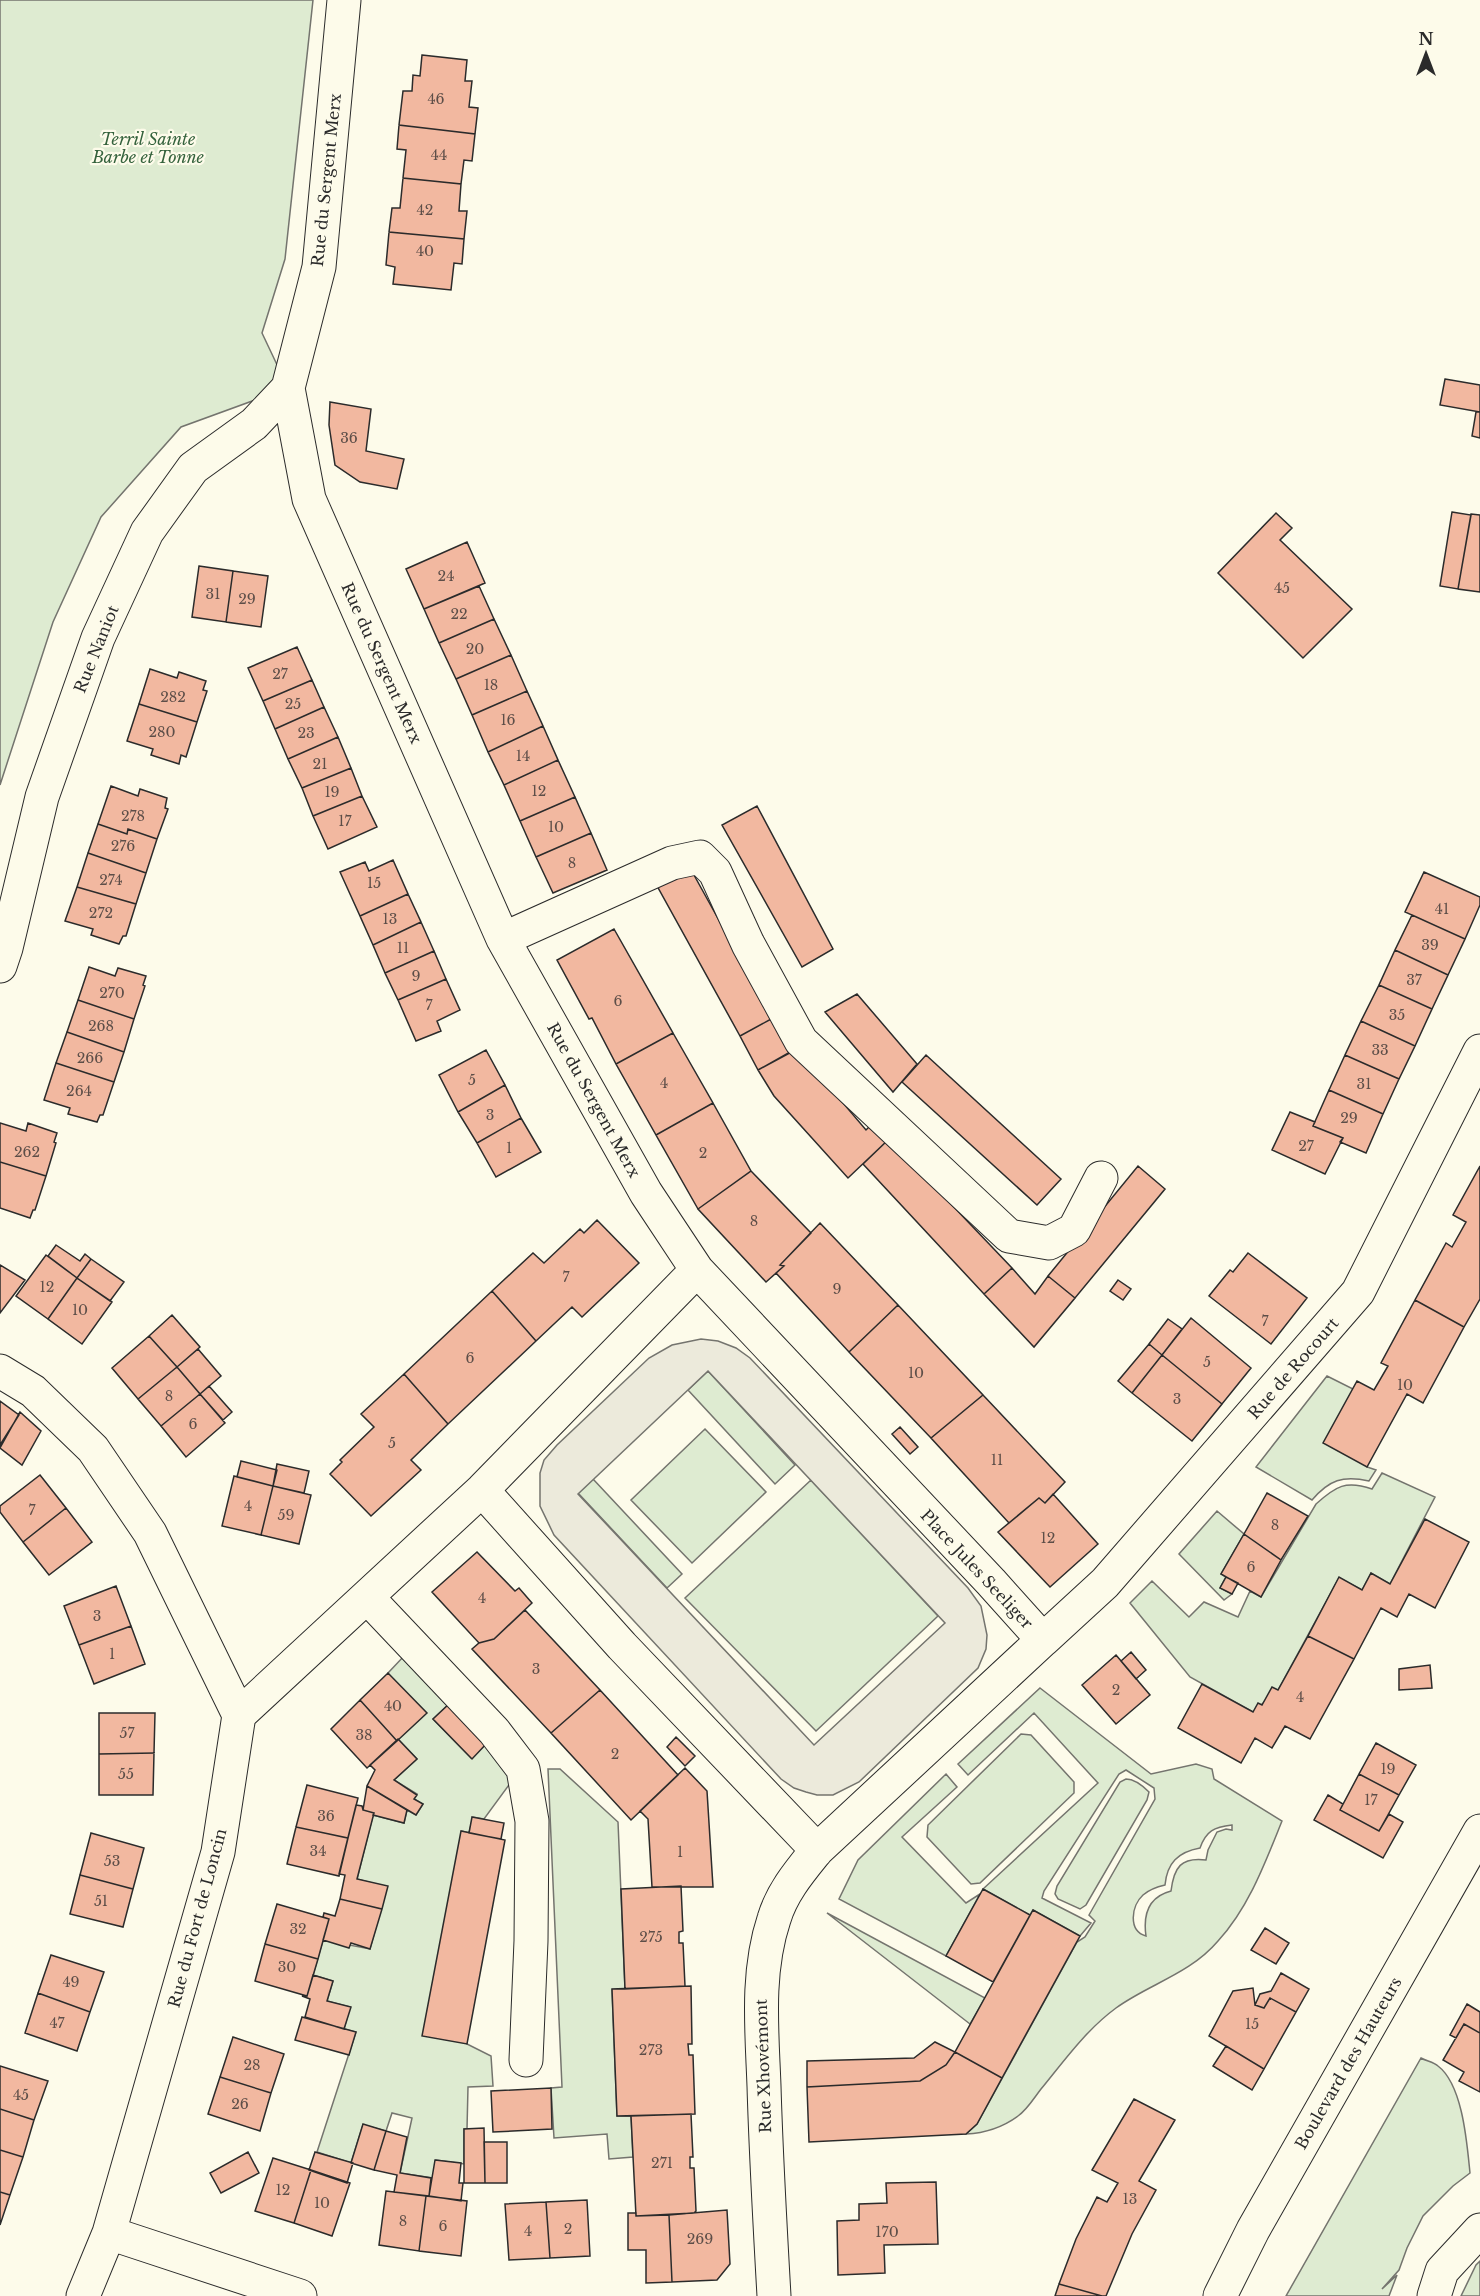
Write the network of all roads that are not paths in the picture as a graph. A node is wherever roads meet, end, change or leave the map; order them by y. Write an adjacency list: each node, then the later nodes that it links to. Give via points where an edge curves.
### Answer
1 (344, 0): 2 (street, Rue du Sergent Merx, via 319,267)
2 (288, 388): 3 (street, Rue du Sergent Merx, via 309,499); 4 (street, Rue Naniot, via 254,424 193,468 147,532 98,638 42,797)
3 (503, 939): 6 (street, via 672,863 700,857 715,872 748,944 801,1041 1009,1236 1049,1243 1074,1230); 7 (street, Rue du Sergent Merx, via 646,1193)
4 (0, 966)
5 (1480, 1051): 11 (street, Rue de Rocourt, via 1358,1292 1105,1583)
6 (1101, 1178)
7 (697, 1270): 9 (street); 11 (street, Place Jules Seeliger)
8 (0, 1371): 12 (street, via 33,1391 93,1449 150,1533)
9 (482, 1490): 10 (street); 14 (street, via 622,1646)
10 (367, 1597): 12 (street); 15 (street, via 494,1731 523,1769 532,1821)
11 (1043, 1640): 14 (street, Place Jules Seeliger)
12 (239, 1715): 17 (street, Rue du Fort de Loncin, via 218,1852)
13 (1480, 1831): 21 (street, Boulevard des Hauteurs, via 1259,2220)
14 (817, 1850): 20 (street, Rue Xhovémont, via 790,1883 774,1918 762,1986)
15 (526, 2060)
16 (1480, 2230): 22 (street, via 1442,2271)
17 (109, 2233): 18 (street, Rue du Fort de Loncin); 19 (street)
18 (83, 2296)
19 (300, 2296)
20 (774, 2296)
21 (1220, 2296)
22 (1434, 2296)

